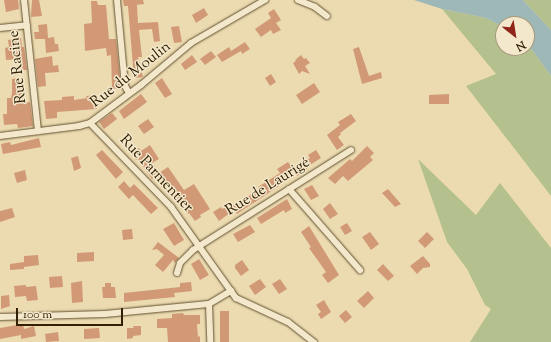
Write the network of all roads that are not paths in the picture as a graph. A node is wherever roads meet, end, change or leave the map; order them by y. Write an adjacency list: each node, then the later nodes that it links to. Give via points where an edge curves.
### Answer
1 (24, 0): 6 (street, Rue Racine)
2 (117, 0): 8 (street, via 126,86)
3 (265, 0): 8 (street, Rue du Moulin, via 191,44)
4 (298, 0): 5 (street, via 315,7)
5 (327, 16)
6 (27, 25): 7 (street); 10 (street, Rue Racine)
7 (0, 28)
8 (129, 93): 9 (street, Rue du Moulin)
9 (90, 123): 10 (street, Rue du Moulin); 14 (street, Rue Parmentier, via 171,207)
10 (38, 131): 11 (street, Rue du Moulin)
11 (0, 136)
12 (351, 150): 13 (street, Rue de Laurigé)
13 (289, 189): 14 (street, Rue de Laurigé); 15 (street)
14 (199, 246): 16 (street, via 180,263); 17 (street, Rue Parmentier)
15 (360, 270)
16 (177, 272)
17 (231, 291): 18 (street); 21 (street, Rue Parmentier, via 241,301 288,322)
18 (209, 304): 19 (street, via 105,314); 20 (street)
19 (0, 317)
20 (210, 342)
21 (314, 342)

